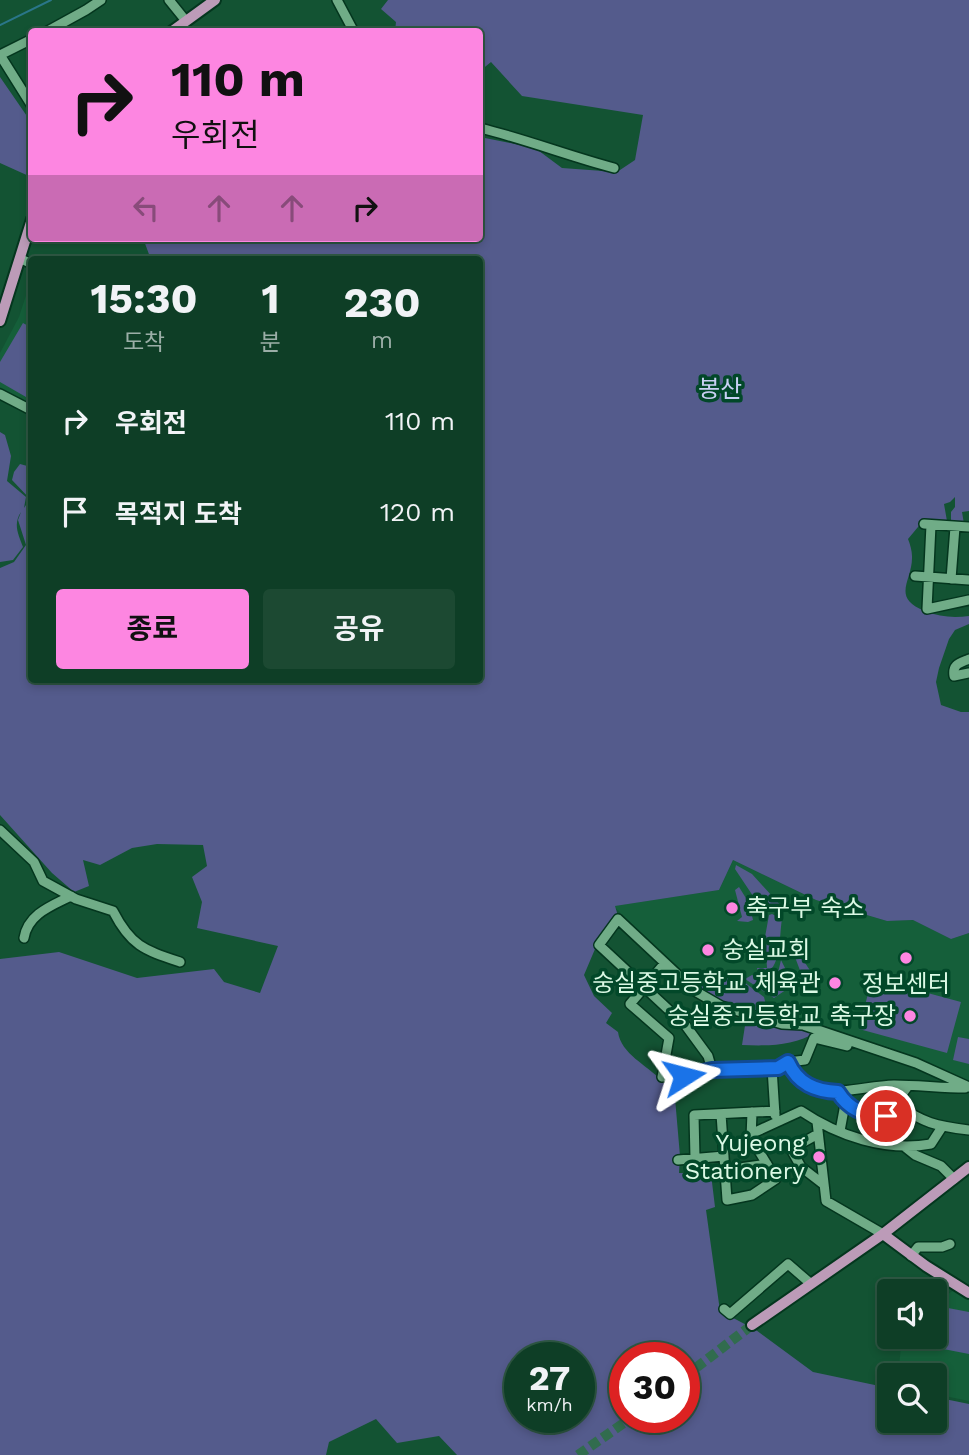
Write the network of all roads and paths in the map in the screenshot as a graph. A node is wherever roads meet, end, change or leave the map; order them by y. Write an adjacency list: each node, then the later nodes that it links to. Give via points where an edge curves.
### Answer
1 (101, 0): 6 (street)
2 (169, 0): 5 (street)
3 (215, 0): 5 (main road)
4 (337, 0): 8 (street)
5 (186, 21): 7 (main road)
6 (53, 28)
7 (176, 28)
8 (352, 28)
9 (28, 41): 10 (street)
10 (0, 55): 11 (street)
11 (28, 100)
12 (483, 129): 13 (street)
13 (614, 168)
14 (28, 234): 15 (main road)
15 (21, 259): 16 (street); 17 (main road)
16 (28, 262)
17 (0, 321)
18 (0, 394): 19 (street)
19 (28, 409)
20 (955, 527): 21 (street); 23 (street, via 927,524); 24 (street)
21 (969, 527)
22 (915, 576): 23 (street)
23 (928, 578): 24 (street); 26 (street, via 927,609)
24 (951, 579): 25 (street)
25 (969, 580)
26 (969, 600)
27 (969, 659): 28 (street, via 956,665 954,676)
28 (969, 673)
29 (1, 831): 30 (street, via 34,862 43,881)
30 (71, 896): 31 (street, via 37,913); 32 (street, via 113,911 124,933 149,951)
31 (24, 938)
32 (180, 962)
33 (665, 963): 34 (street); 34 (street, via 618,919 599,945); 35 (street, via 695,991 721,1006)
34 (643, 988): 38 (street, via 691,1032); 38 (street, via 630,1004 669,1038 662,1077)
35 (859, 1044): 36 (street, via 814,1038 806,1060); 40 (street, via 916,1063)
36 (788, 1062): 37 (street); 41 (street, via 808,1087)
37 (772, 1068): 38 (street); 44 (street)
38 (712, 1070)
39 (908, 1086): 40 (street); 41 (street); 43 (street)
40 (969, 1088)
41 (838, 1092): 42 (street)
42 (845, 1104): 43 (street, via 875,1116 886,1116); 51 (street)
43 (896, 1104): 49 (street, via 918,1119)
44 (775, 1111): 45 (street); 48 (street)
45 (752, 1112): 46 (street); 52 (street)
46 (721, 1114): 55 (street); 56 (street, via 694,1115)
47 (817, 1122): 48 (street, via 801,1111); 51 (street); 53 (street)
48 (776, 1123): 52 (street)
49 (942, 1127): 50 (street); 54 (street, via 931,1144)
50 (969, 1130)
51 (840, 1132): 54 (street)
52 (753, 1133): 58 (street, via 751,1138)
53 (818, 1134): 62 (street); 62 (street, via 791,1149 801,1167)
54 (905, 1147): 61 (street, via 941,1166)
55 (724, 1156): 56 (street); 60 (street)
56 (695, 1158): 57 (street)
57 (678, 1160)
58 (767, 1164): 60 (street); 60 (street, via 776,1179 752,1195 727,1200)
59 (969, 1167): 61 (main road)
60 (725, 1170)
61 (954, 1179): 63 (main road)
62 (823, 1184): 63 (street, via 826,1200)
63 (883, 1234): 65 (main road); 66 (main road)
64 (950, 1244): 65 (street, via 918,1247)
65 (911, 1256): 67 (main road)
66 (810, 1283): 68 (street, via 788,1264 730,1314); 69 (main road)
67 (969, 1293)
68 (724, 1309)
69 (752, 1325)

